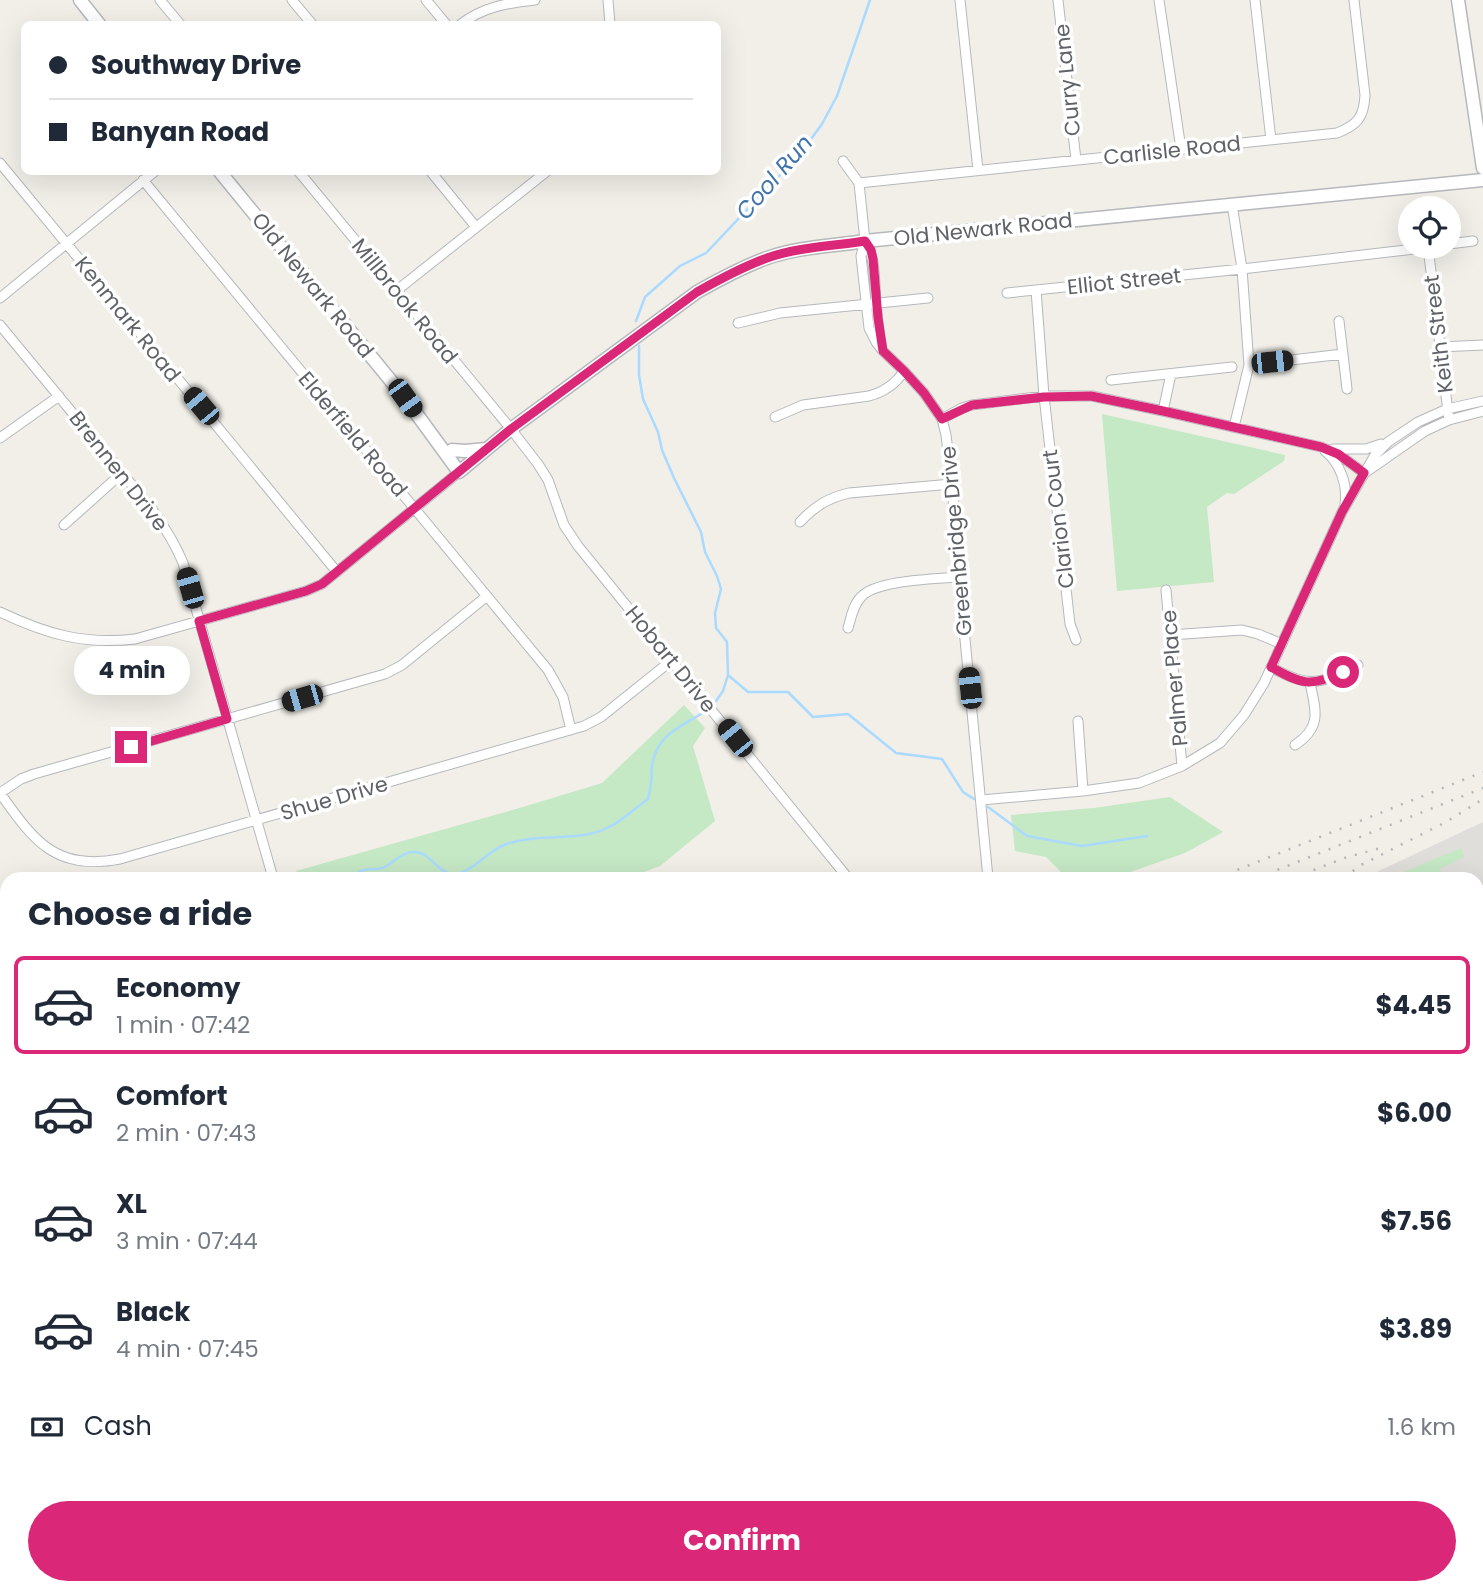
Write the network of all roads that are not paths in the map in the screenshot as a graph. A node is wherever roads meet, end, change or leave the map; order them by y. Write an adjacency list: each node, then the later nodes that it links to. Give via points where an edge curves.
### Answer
1 (80, 0): 13 (street)
2 (160, 0): 14 (street)
3 (292, 0): 15 (street)
4 (426, 0): 16 (street)
5 (535, 0): 17 (street, via 496,5)
6 (608, 0): 18 (street)
7 (960, 0): 25 (street)
8 (1058, 0): 21 (street, Curry Lane)
9 (1160, 0): 20 (street)
10 (1255, 0): 19 (street)
11 (1354, 0): 19 (street, Carlisle Road, via 1365,95 1361,117 1353,127 1337,133)
12 (1458, 0): 24 (street)
13 (97, 21)
14 (178, 21)
15 (310, 21)
16 (444, 21)
17 (465, 21)
18 (610, 21)
19 (1271, 140): 20 (street, Carlisle Road)
20 (1181, 149): 21 (street, Carlisle Road)
21 (1076, 160): 25 (street, Carlisle Road)
22 (843, 162): 33 (street)
23 (0, 163): 39 (street, Kenmark Road)
24 (1483, 167)
25 (978, 170): 33 (street, Carlisle Road)
26 (150, 175): 31 (street)
27 (222, 175): 63 (street, Old Newark Road)
28 (301, 175): 44 (street, Millbrook Road)
29 (433, 175): 35 (street)
30 (542, 175): 35 (street)
31 (143, 180): 39 (street); 83 (street, Elderfield Road)
32 (1483, 180): 34 (street, Old Newark Road)
33 (859, 183): 36 (street, Greenbridge Drive)
34 (1233, 204): 36 (street, Old Newark Road); 42 (street)
35 (476, 227): 44 (street)
36 (865, 241): 48 (street, Greenbridge Drive, via 862,256); 72 (street, Old Newark Road, via 792,251 727,275 697,292)
37 (1473, 241): 38 (street)
38 (1461, 242)
39 (66, 243): 46 (street); 86 (street, Kenmark Road)
40 (1398, 251): 42 (street, Elliot Street)
41 (1431, 259): 53 (street, Keith Street)
42 (1241, 269): 43 (street, Elliot Street); 55 (street)
43 (1036, 290): 45 (street, Elliot Street); 62 (street, Clarion Court)
44 (397, 291): 72 (street, Millbrook Road)
45 (1007, 293)
46 (0, 298)
47 (928, 298): 48 (street)
48 (871, 303): 50 (street, via 780,313); 57 (street, Greenbridge Drive, via 869,328 883,351)
49 (1339, 321): 54 (street)
50 (738, 323)
51 (0, 325): 61 (street, Brennen Drive)
52 (1483, 345): 53 (street)
53 (1440, 347): 65 (street, Keith Street)
54 (1343, 354): 55 (street); 60 (street)
55 (1249, 365): 71 (street)
56 (1232, 367): 58 (street)
57 (904, 371): 68 (street, via 898,381 869,397 803,405); 69 (street, Greenbridge Drive)
58 (1171, 374): 59 (street); 66 (street)
59 (1111, 380)
60 (1347, 388)
61 (59, 396): 73 (street); 79 (street, Brennen Drive)
62 (1044, 397): 66 (street, via 1091,396); 69 (street, via 972,405); 94 (street, Clarion Court, via 1070,624)
63 (405, 398): 77 (street, Old Newark Road); 78 (street, Old Newark Road)
64 (1483, 401): 65 (street)
65 (1447, 409): 70 (street, Keith Street); 74 (street)
66 (1163, 411): 71 (street)
67 (1483, 411): 70 (street)
68 (775, 417)
69 (942, 419): 81 (street, Greenbridge Drive)
70 (1449, 420): 80 (street, via 1425,430)
71 (1234, 427): 75 (street)
72 (511, 429): 76 (street, Old Newark Road); 96 (street, Hobart Drive, via 548,480 570,535)
73 (0, 438)
74 (1394, 438): 75 (street, via 1366,449); 80 (street, via 1380,448)
75 (1321, 447): 80 (street); 82 (street, via 1339,469)
76 (487, 449): 77 (street); 78 (street, Old Newark Road)
77 (452, 450): 78 (street, Old Newark Road)
78 (462, 469): 83 (street)
79 (122, 472): 85 (street); 91 (street, Brennen Drive, via 170,536 183,563)
80 (1364, 473): 82 (street)
81 (952, 484): 84 (street, via 833,497); 87 (street, Greenbridge Drive)
82 (1345, 507): 95 (street)
83 (415, 508): 86 (street); 89 (street, Elderfield Road)
84 (800, 522)
85 (64, 525)
86 (337, 572): 91 (street, via 314,589)
87 (959, 577): 92 (street, via 877,587 855,605); 107 (street, Greenbridge Drive)
88 (1167, 590): 93 (street, Palmer Place)
89 (487, 596): 100 (street, via 393,670); 102 (street, Elderfield Road, via 548,670 563,697)
90 (0, 612): 91 (street, via 51,633 106,641 135,639)
91 (199, 621): 100 (street, Brennen Drive)
92 (848, 628)
93 (1170, 635): 95 (street, via 1242,630); 104 (street, Palmer Place)
94 (1076, 640)
95 (1282, 644): 98 (street)
96 (672, 660): 102 (street, Shue Drive, via 601,717); 110 (street, Hobart Drive)
97 (1358, 665): 99 (street)
98 (1271, 667): 99 (street); 104 (street, via 1256,698 1230,732)
99 (1310, 683): 103 (street, via 1315,720 1310,734)
100 (227, 719): 106 (street, via 34,774); 108 (street, Brennen Drive)
101 (1078, 720): 105 (street)
102 (571, 730): 108 (street, Shue Drive)
103 (1295, 745)
104 (1182, 766): 105 (street, via 1139,783)
105 (1083, 790): 107 (street)
106 (0, 793): 108 (street, Shue Drive, via 44,846 81,861 120,859)
107 (981, 800): 111 (street, Greenbridge Drive)
108 (256, 820): 109 (street, Brennen Drive)
109 (271, 872)
110 (843, 872)
111 (987, 872)

